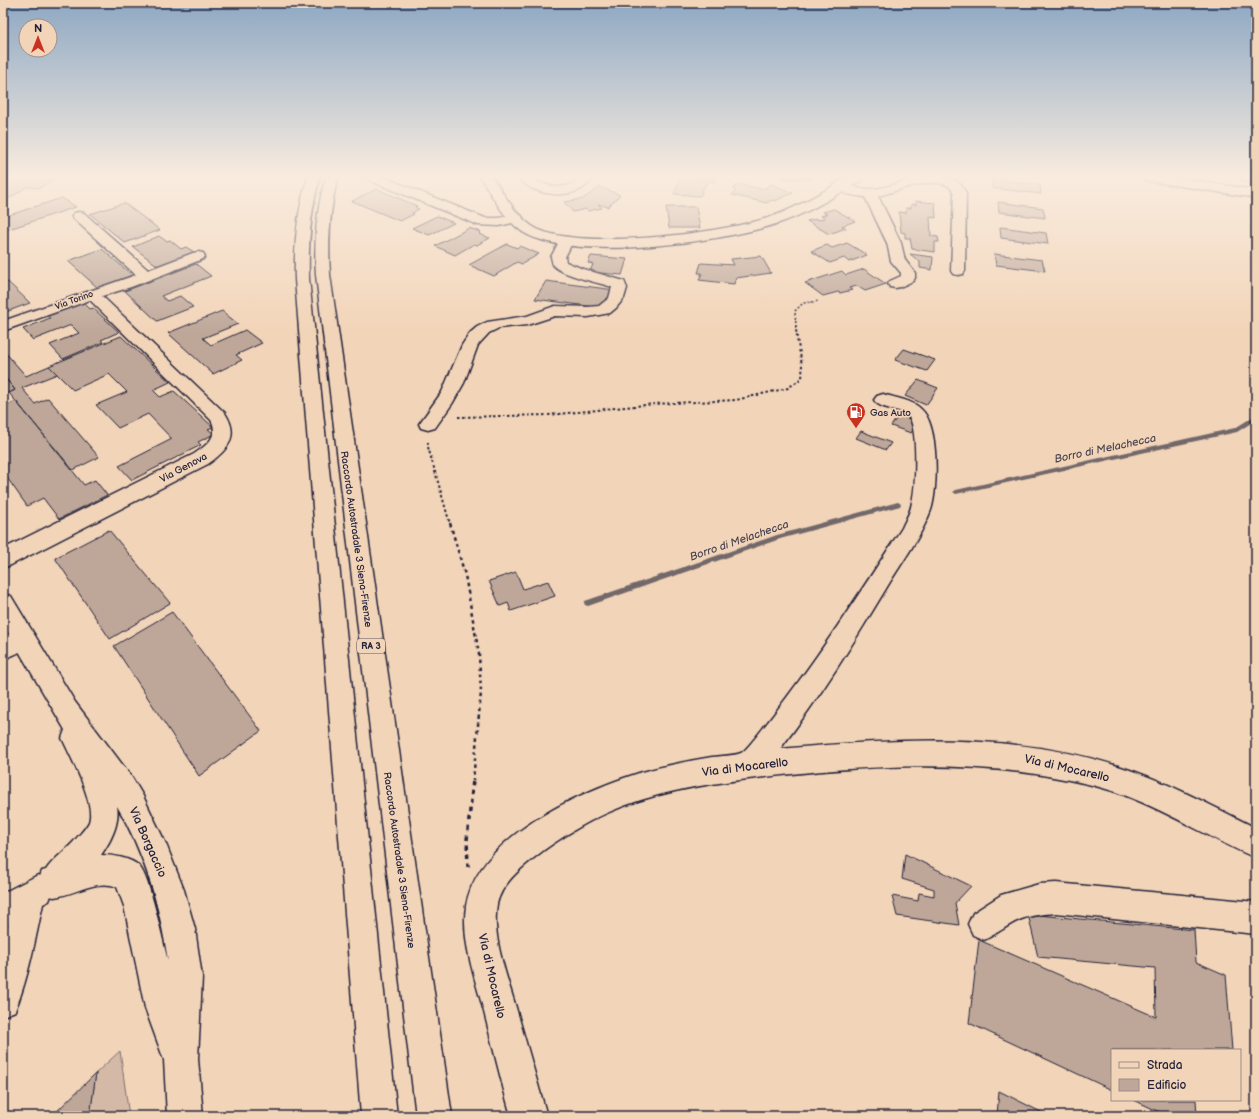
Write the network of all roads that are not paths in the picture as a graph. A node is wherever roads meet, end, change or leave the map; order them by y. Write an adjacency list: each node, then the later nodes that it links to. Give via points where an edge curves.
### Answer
1 (94, 229): 11 (main road)
2 (303, 229): 30 (main road, via 302,279)
3 (321, 229): 31 (main road, Raccordo Autostradale 3 Siena-Firenze / RA 3, via 323,275)
4 (530, 229): 8 (main road)
5 (741, 229): 8 (main road, via 638,241)
6 (887, 229): 12 (main road, via 898,261 908,273 908,278)
7 (959, 229): 10 (main road)
8 (566, 241): 16 (main road, via 558,257 560,264 619,284 620,288 611,306 602,311 556,310 532,319 506,322 486,328 471,341 450,393 434,412)
9 (198, 256): 11 (main road, Via Torino)
10 (958, 271)
11 (146, 276): 13 (main road, Via Torino)
12 (895, 284)
13 (92, 294): 14 (main road, Via Torino); 17 (main road, Via Genova, via 220,417 224,427 223,438 217,448 200,459)
14 (3, 326)
15 (884, 400): 21 (main road, via 908,409 920,420 926,480 921,509 910,532 816,678 797,706)
16 (428, 424)
17 (3, 559)
18 (3, 603): 19 (main road, Via Borgaccio)
19 (13, 643): 20 (main road, Via Borgaccio)
20 (66, 710): 23 (main road, via 100,797 104,817 98,833 84,853); 28 (main road, Via Borgaccio, via 133,806 156,854 169,890 180,929 186,977)
21 (748, 766): 22 (main road, Via di Mocarello, via 838,757 926,753 974,753 1021,758 1079,769 1128,783); 32 (main road, Via di Mocarello, via 653,783 576,813 536,837 506,862 488,889 482,905 481,926 489,970)
22 (1256, 843)
23 (41, 888): 24 (main road); 27 (main road); 28 (main road, via 98,870 114,870 128,876 139,906 162,1008)
24 (3, 910)
25 (1256, 918): 26 (main road, via 1056,898 1039,899 1012,906)
26 (984, 924)
27 (3, 998)
28 (181, 1060): 29 (main road, Via Borgaccio)
29 (185, 1116)
30 (379, 1116)
31 (434, 1116)
32 (529, 1116)

